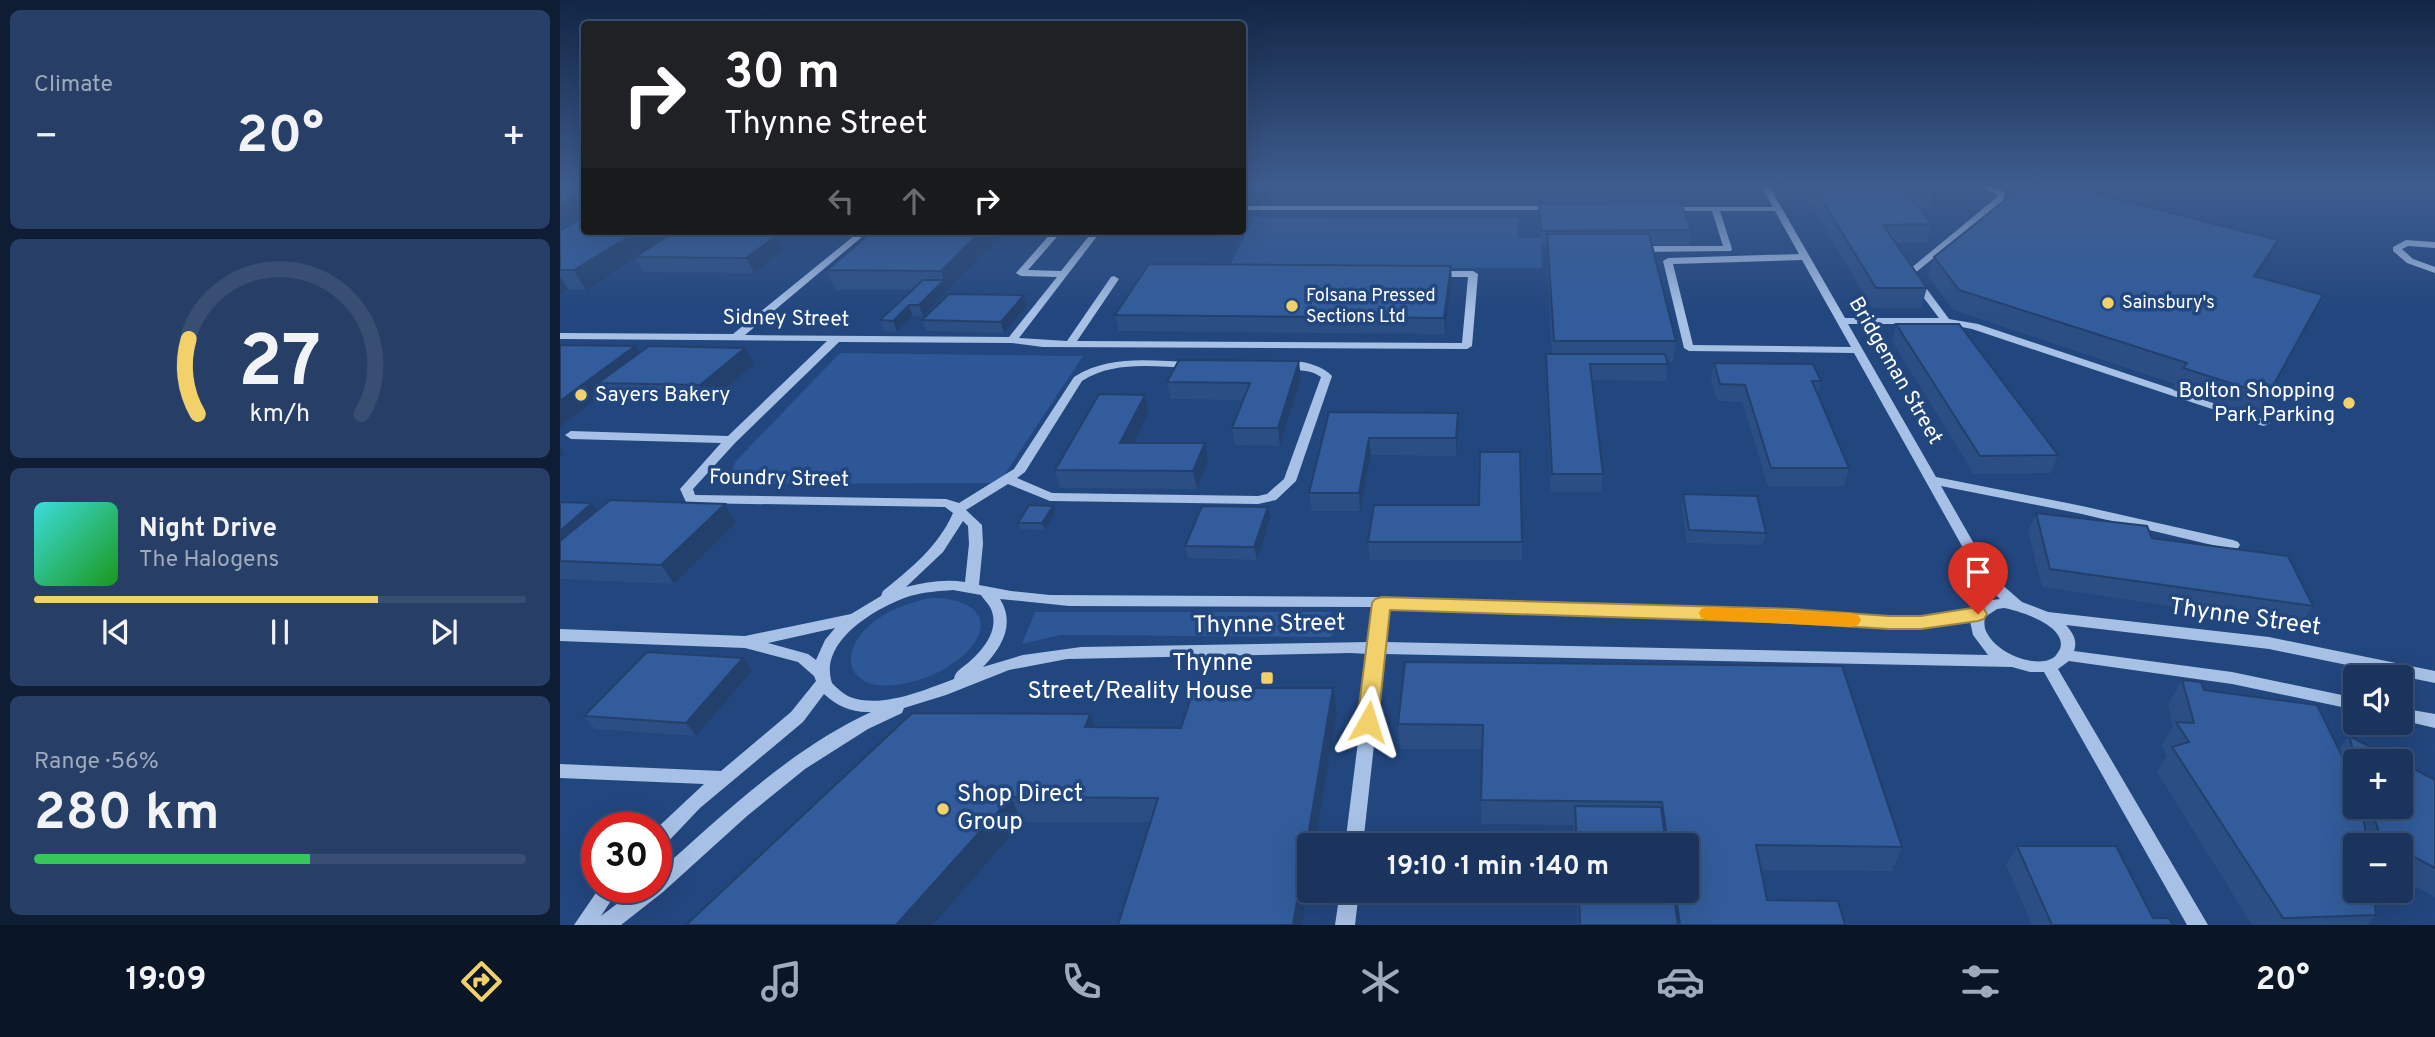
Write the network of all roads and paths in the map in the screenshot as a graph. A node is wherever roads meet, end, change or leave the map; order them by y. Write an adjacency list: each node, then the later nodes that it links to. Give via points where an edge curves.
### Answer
1 (1720, 227): 8 (street, via 1728,249)
2 (1788, 227): 9 (street, Bridgeman Street)
3 (1966, 227): 15 (street, via 1910,273)
4 (859, 235): 17 (street)
5 (1054, 235): 11 (street, via 1021,273)
6 (1094, 235): 11 (street)
7 (2435, 245): 10 (street, via 2406,243 2396,249 2410,261)
8 (1632, 249)
9 (1805, 257): 14 (street, Bridgeman Street); 21 (street, via 1668,261 1689,348)
10 (2435, 270)
11 (1064, 274): 19 (street)
12 (1432, 274): 20 (street, Sidney Street, via 1473,274 1466,346)
13 (1114, 279): 20 (street)
14 (1840, 321): 15 (street); 21 (street, Bridgeman Street)
15 (1945, 321): 24 (street, via 1994,332)
16 (560, 336): 17 (street, Sidney Street)
17 (735, 338): 18 (street, Sidney Street)
18 (836, 339): 19 (street, Sidney Street); 26 (street, Foundry Street)
19 (1012, 340): 20 (street, Sidney Street)
20 (1070, 344)
21 (1857, 350): 28 (street, Bridgeman Street)
22 (1202, 365): 27 (street, via 1109,365 1087,371 1077,379)
23 (1268, 366): 27 (street, via 1308,366 1327,376 1290,481 1271,497 1050,497)
24 (2264, 423)
25 (570, 435): 26 (street)
26 (731, 440): 29 (street, Foundry Street, via 686,489 691,499 934,502)
27 (1010, 480): 29 (street)
28 (1931, 480): 30 (street); 31 (street, Bridgeman Street)
29 (958, 511): 32 (street, via 975,525); 34 (street, via 952,535 934,556)
30 (2233, 545)
31 (1988, 580): 36 (street, Bridgeman Street); 37 (street)
32 (972, 587): 33 (street, Thynne Street); 34 (street, Thynne Street, via 928,586)
33 (988, 595): 35 (street, Thynne Street, via 1038,601); 48 (street, Thynne Street, via 999,608 1001,626 993,645 976,666)
34 (878, 603): 39 (street, Thynne Street)
35 (1382, 603): 37 (street, Thynne Street, via 1889,622 1921,622); 42 (street)
36 (2016, 604): 37 (street, via 1993,604); 38 (street)
37 (1981, 611): 44 (street, via 1978,634)
38 (2047, 617): 43 (street, via 2065,635); 47 (street, Thynne Street, via 2269,643)
39 (855, 618): 41 (street, Thynne Street); 46 (street, Thynne Street, via 824,654)
40 (560, 635): 41 (street, Thynne Street)
41 (745, 642): 46 (street, Thynne Street, via 803,658)
42 (1376, 648): 44 (street, Thynne Street); 48 (street, Thynne Street, via 1065,652); 56 (street)
43 (2065, 655): 45 (street); 50 (street, via 2232,678)
44 (2014, 661): 45 (street)
45 (2048, 665): 64 (street)
46 (823, 677): 49 (street, Thynne Street, via 827,688 841,700 863,706); 54 (street, via 797,717)
47 (2435, 677)
48 (950, 684): 49 (street, Thynne Street)
49 (919, 698): 57 (street, via 826,743)
50 (2343, 701)
51 (2413, 716): 52 (street)
52 (2435, 721)
53 (560, 771): 54 (street)
54 (723, 778): 55 (street)
55 (672, 827)
56 (1355, 833)
57 (672, 871)
58 (600, 903): 61 (street)
59 (634, 903): 62 (street)
60 (1348, 903): 63 (street)
61 (584, 925)
62 (606, 925)
63 (1345, 925)
64 (2198, 925)

